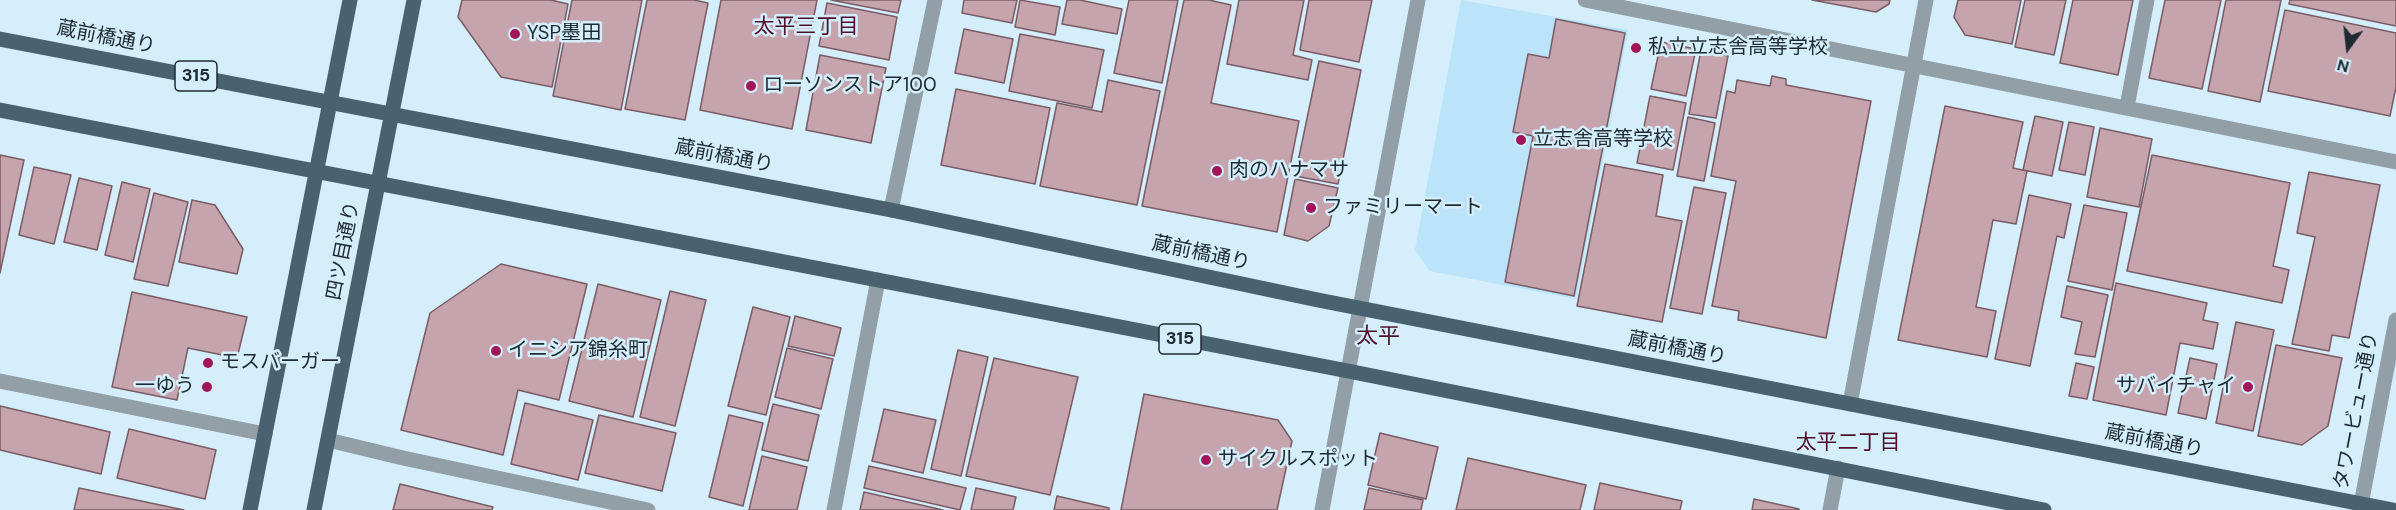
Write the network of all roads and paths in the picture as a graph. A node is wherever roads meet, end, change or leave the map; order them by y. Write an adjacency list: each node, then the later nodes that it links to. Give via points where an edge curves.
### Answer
1 (350, 0): 10 (main road)
2 (414, 0): 13 (main road, 四ツ目通り)
3 (935, 0): 17 (street)
4 (1418, 0): 19 (street)
5 (1585, 0): 9 (street)
6 (1926, 0): 9 (street)
7 (2147, 0): 11 (street)
8 (0, 39): 10 (main road, 蔵前橋通り / 315)
9 (1913, 65): 11 (street); 23 (street)
10 (330, 102): 13 (main road, 蔵前橋通り / 315); 15 (main road)
11 (2127, 107): 14 (street)
12 (0, 110): 15 (main road, 315)
13 (392, 114): 16 (main road, 四ツ目通り); 17 (main road, 蔵前橋通り / 315)
14 (2396, 162)
15 (316, 172): 16 (main road, 315); 24 (main road)
16 (379, 183): 18 (main road, 315); 25 (main road, 四ツ目通り)
17 (891, 210): 19 (main road, 蔵前橋通り / 315)
18 (878, 280): 21 (main road, 315); 31 (street)
19 (1360, 308): 21 (street); 23 (main road, 蔵前橋通り / 315)
20 (2396, 320): 27 (street, タワービュー通り)
21 (1348, 371): 26 (main road, 315); 32 (street)
22 (0, 381): 24 (street)
23 (1850, 404): 27 (main road, 蔵前橋通り / 315)
24 (265, 434): 28 (main road)
25 (328, 440): 29 (main road, 四ツ目通り); 30 (street)
26 (1838, 468): 33 (street); 34 (main road, 315)
27 (2360, 507): 35 (main road, 蔵前橋通り / 315)
28 (250, 510)
29 (314, 510)
30 (648, 510)
31 (834, 510)
32 (1322, 510)
33 (1830, 510)
34 (2044, 510)
35 (2393, 510)

